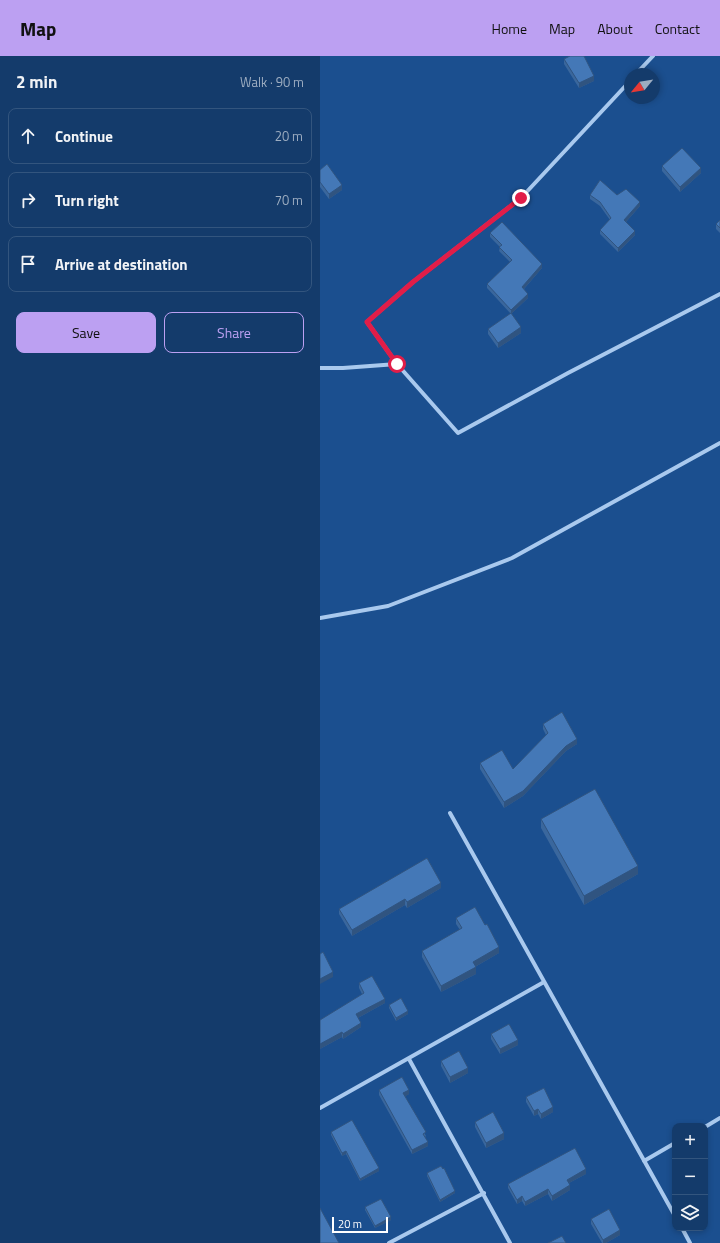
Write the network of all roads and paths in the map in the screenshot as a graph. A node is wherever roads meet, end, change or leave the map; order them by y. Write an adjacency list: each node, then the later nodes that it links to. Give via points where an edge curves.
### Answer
1 (653, 56): 2 (street)
2 (642, 68)
3 (624, 87): 5 (street, via 521,198 413,282 367,322)
4 (720, 294): 5 (street, via 458,433)
5 (397, 364): 6 (street)
6 (320, 368)
7 (720, 443): 8 (street, via 512,558 388,606)
8 (320, 618)
9 (450, 813): 10 (street)
10 (544, 982): 11 (street); 16 (street)
11 (409, 1059): 12 (street); 17 (street)
12 (320, 1108)
13 (720, 1118): 14 (street)
14 (708, 1125)
15 (672, 1146): 16 (street)
16 (644, 1161): 18 (street)
17 (484, 1193): 20 (street); 21 (street)
18 (672, 1211)
19 (684, 1231): 22 (street)
20 (389, 1243)
21 (510, 1243)
22 (690, 1243)

